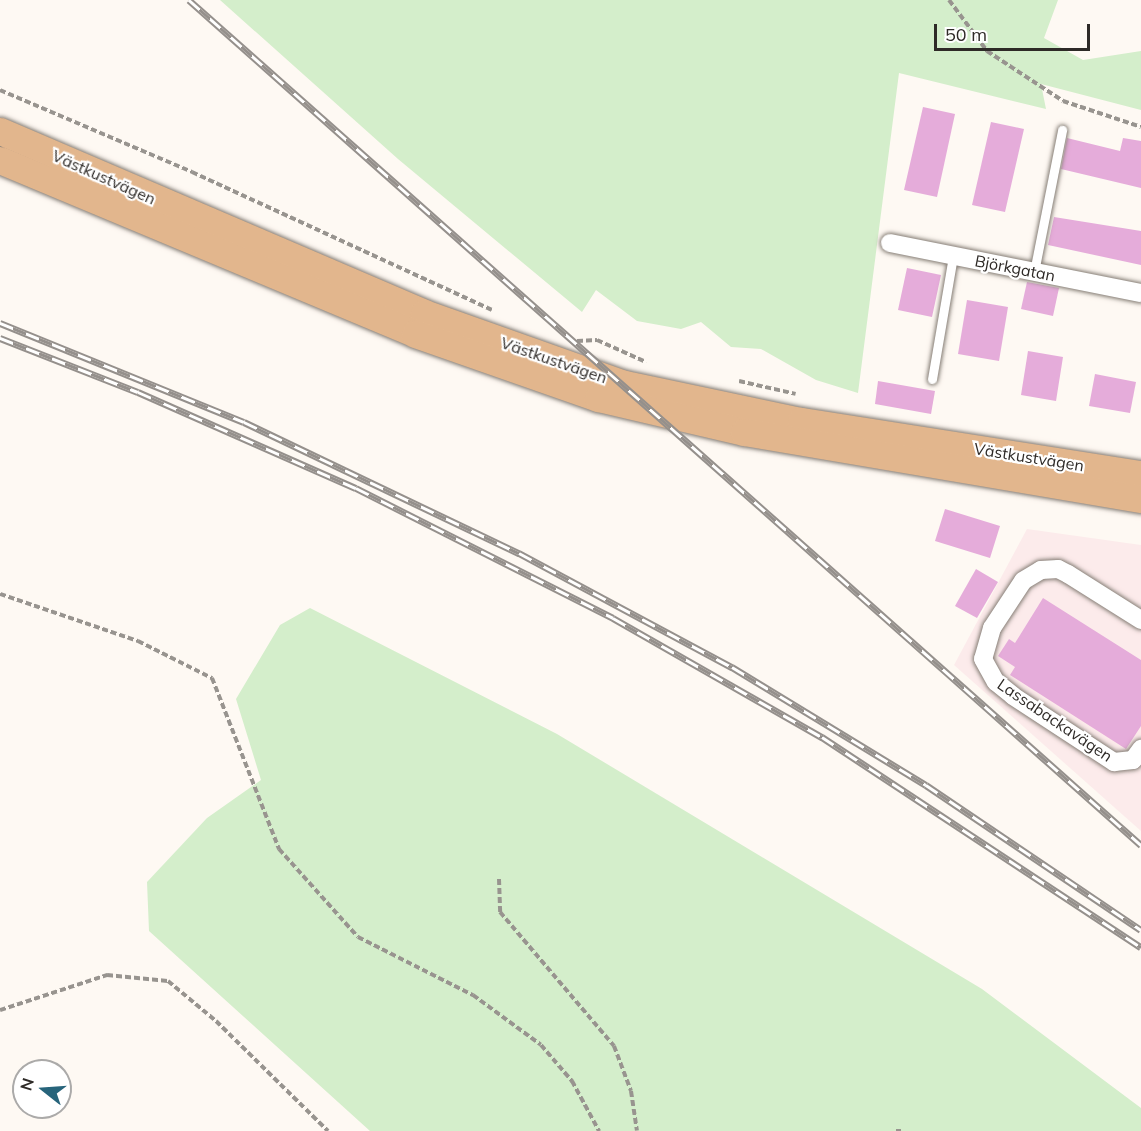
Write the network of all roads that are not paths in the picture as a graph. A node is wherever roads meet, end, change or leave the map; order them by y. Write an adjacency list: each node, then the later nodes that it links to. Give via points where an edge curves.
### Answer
1 (1062, 130): 6 (lane)
2 (0, 131): 9 (main road, Västkustvägen, via 424,313 626,384 801,421)
3 (0, 160): 10 (main road, Västkustvägen, via 415,334 598,398 754,434)
4 (890, 243): 5 (street, Björkgatan)
5 (953, 256): 6 (street, Björkgatan); 8 (lane)
6 (1034, 272): 7 (street, Björkgatan)
7 (1141, 293)
8 (932, 379)
9 (1141, 474)
10 (1141, 499)
11 (1141, 620): 12 (street, Lassabackavägen, via 1068,574 1058,569 1041,570 1023,581 992,628 983,659 996,682 1013,696 1114,762 1133,760)
12 (1141, 748)

